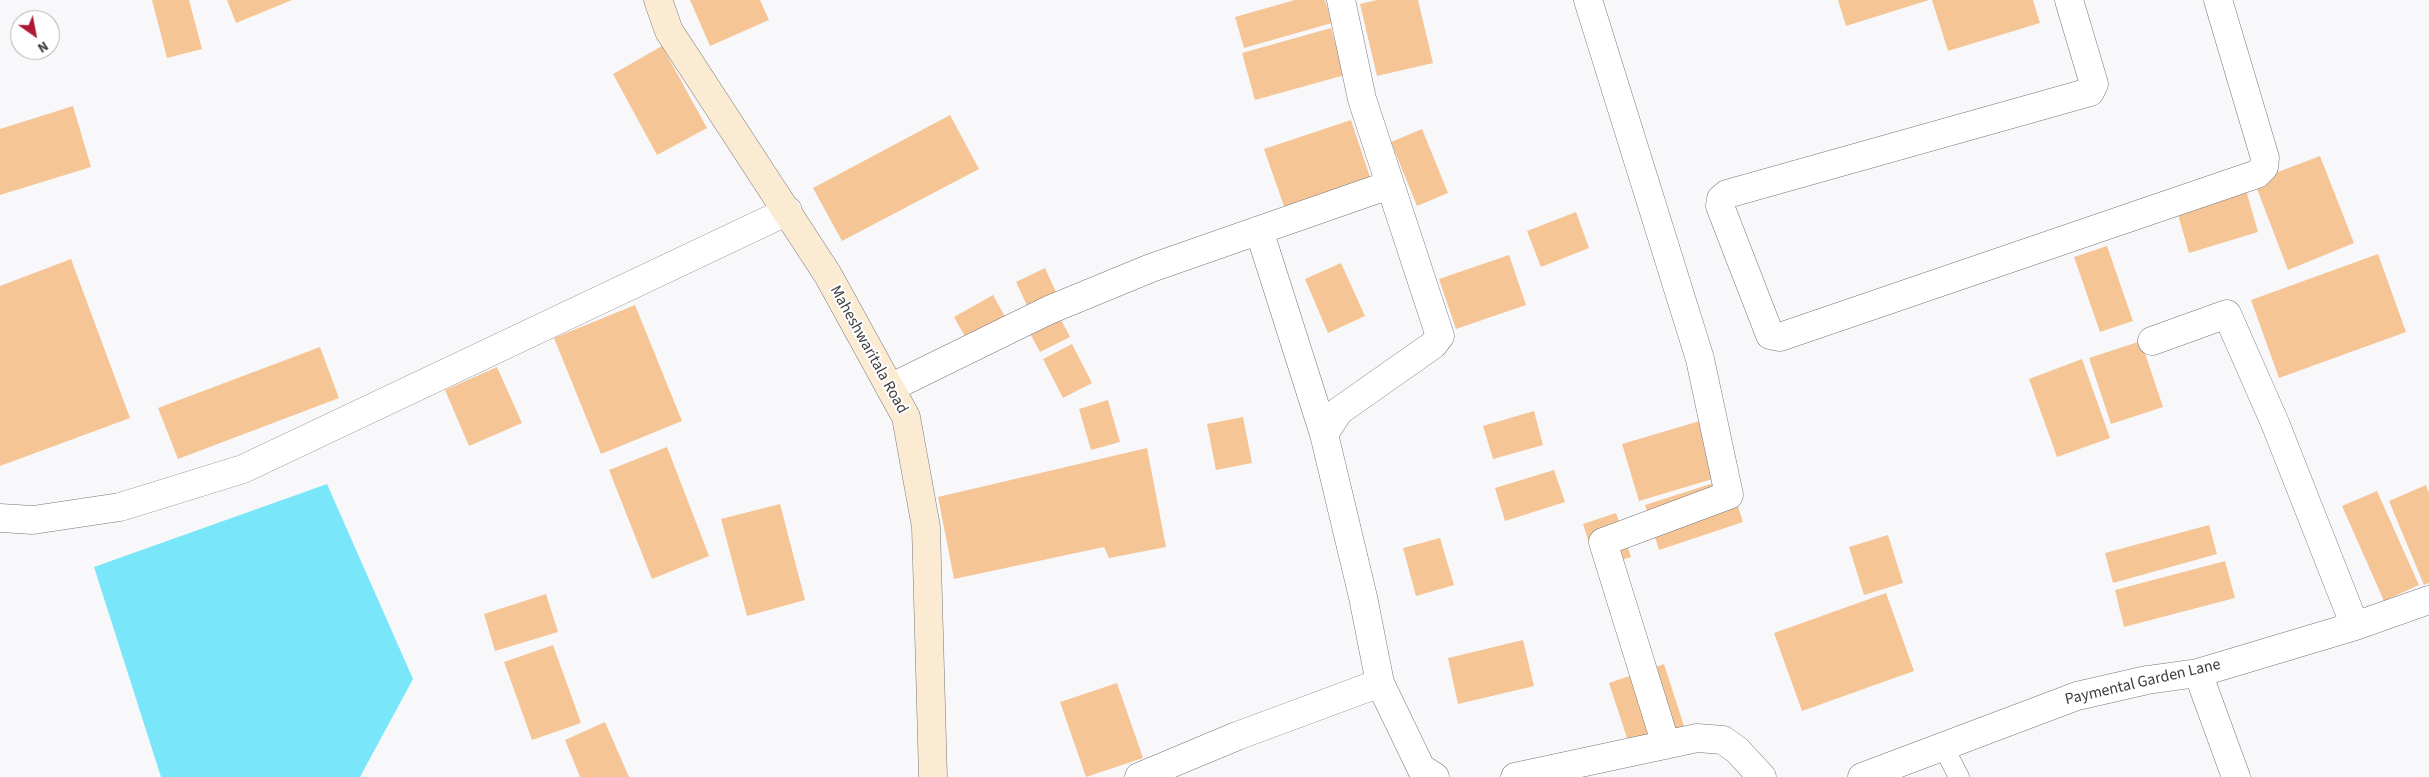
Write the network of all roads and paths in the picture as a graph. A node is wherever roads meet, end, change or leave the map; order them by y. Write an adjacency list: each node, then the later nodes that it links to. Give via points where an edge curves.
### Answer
1 (658, 0): 7 (street, Maheshwaritala Road, via 669,31)
2 (1340, 0): 6 (street, via 1362,99)
3 (1588, 0): 17 (street, via 1700,359 1729,495 1603,542)
4 (2069, 0): 5 (street, via 2094,84 2090,92 1727,194 1721,199 1720,206 1770,335 1780,337 2257,174 2264,167 2266,158)
5 (2218, 0)
6 (1389, 185): 8 (street); 11 (street, via 1440,336 1433,345 1339,411)
7 (788, 211): 10 (street, Maheshwaritala Road, via 828,275); 12 (street, via 243,469 120,507 33,520)
8 (1259, 230): 10 (street, via 1151,268 1050,310); 11 (street)
9 (2152, 341): 14 (street, via 2227,314)
10 (890, 388): 19 (street, Maheshwaritala Road, via 906,417 926,527)
11 (1324, 434): 16 (street)
12 (0, 518)
13 (2429, 600): 14 (street, Paymental Garden Lane)
14 (2355, 626): 15 (street, Paymental Garden Lane)
15 (2198, 672): 18 (street, Paymental Garden Lane, via 2077,696); 26 (street)
16 (1380, 683): 20 (street, via 1237,736); 21 (street, via 1421,768)
17 (1666, 745): 22 (street); 23 (street, via 1697,738 1723,740)
18 (1943, 746): 24 (street, Paymental Garden Lane); 25 (lane)
19 (933, 777)
20 (1139, 777)
21 (1435, 777)
22 (1514, 777)
23 (1762, 777)
24 (1862, 777)
25 (1959, 777)
26 (2236, 777)

